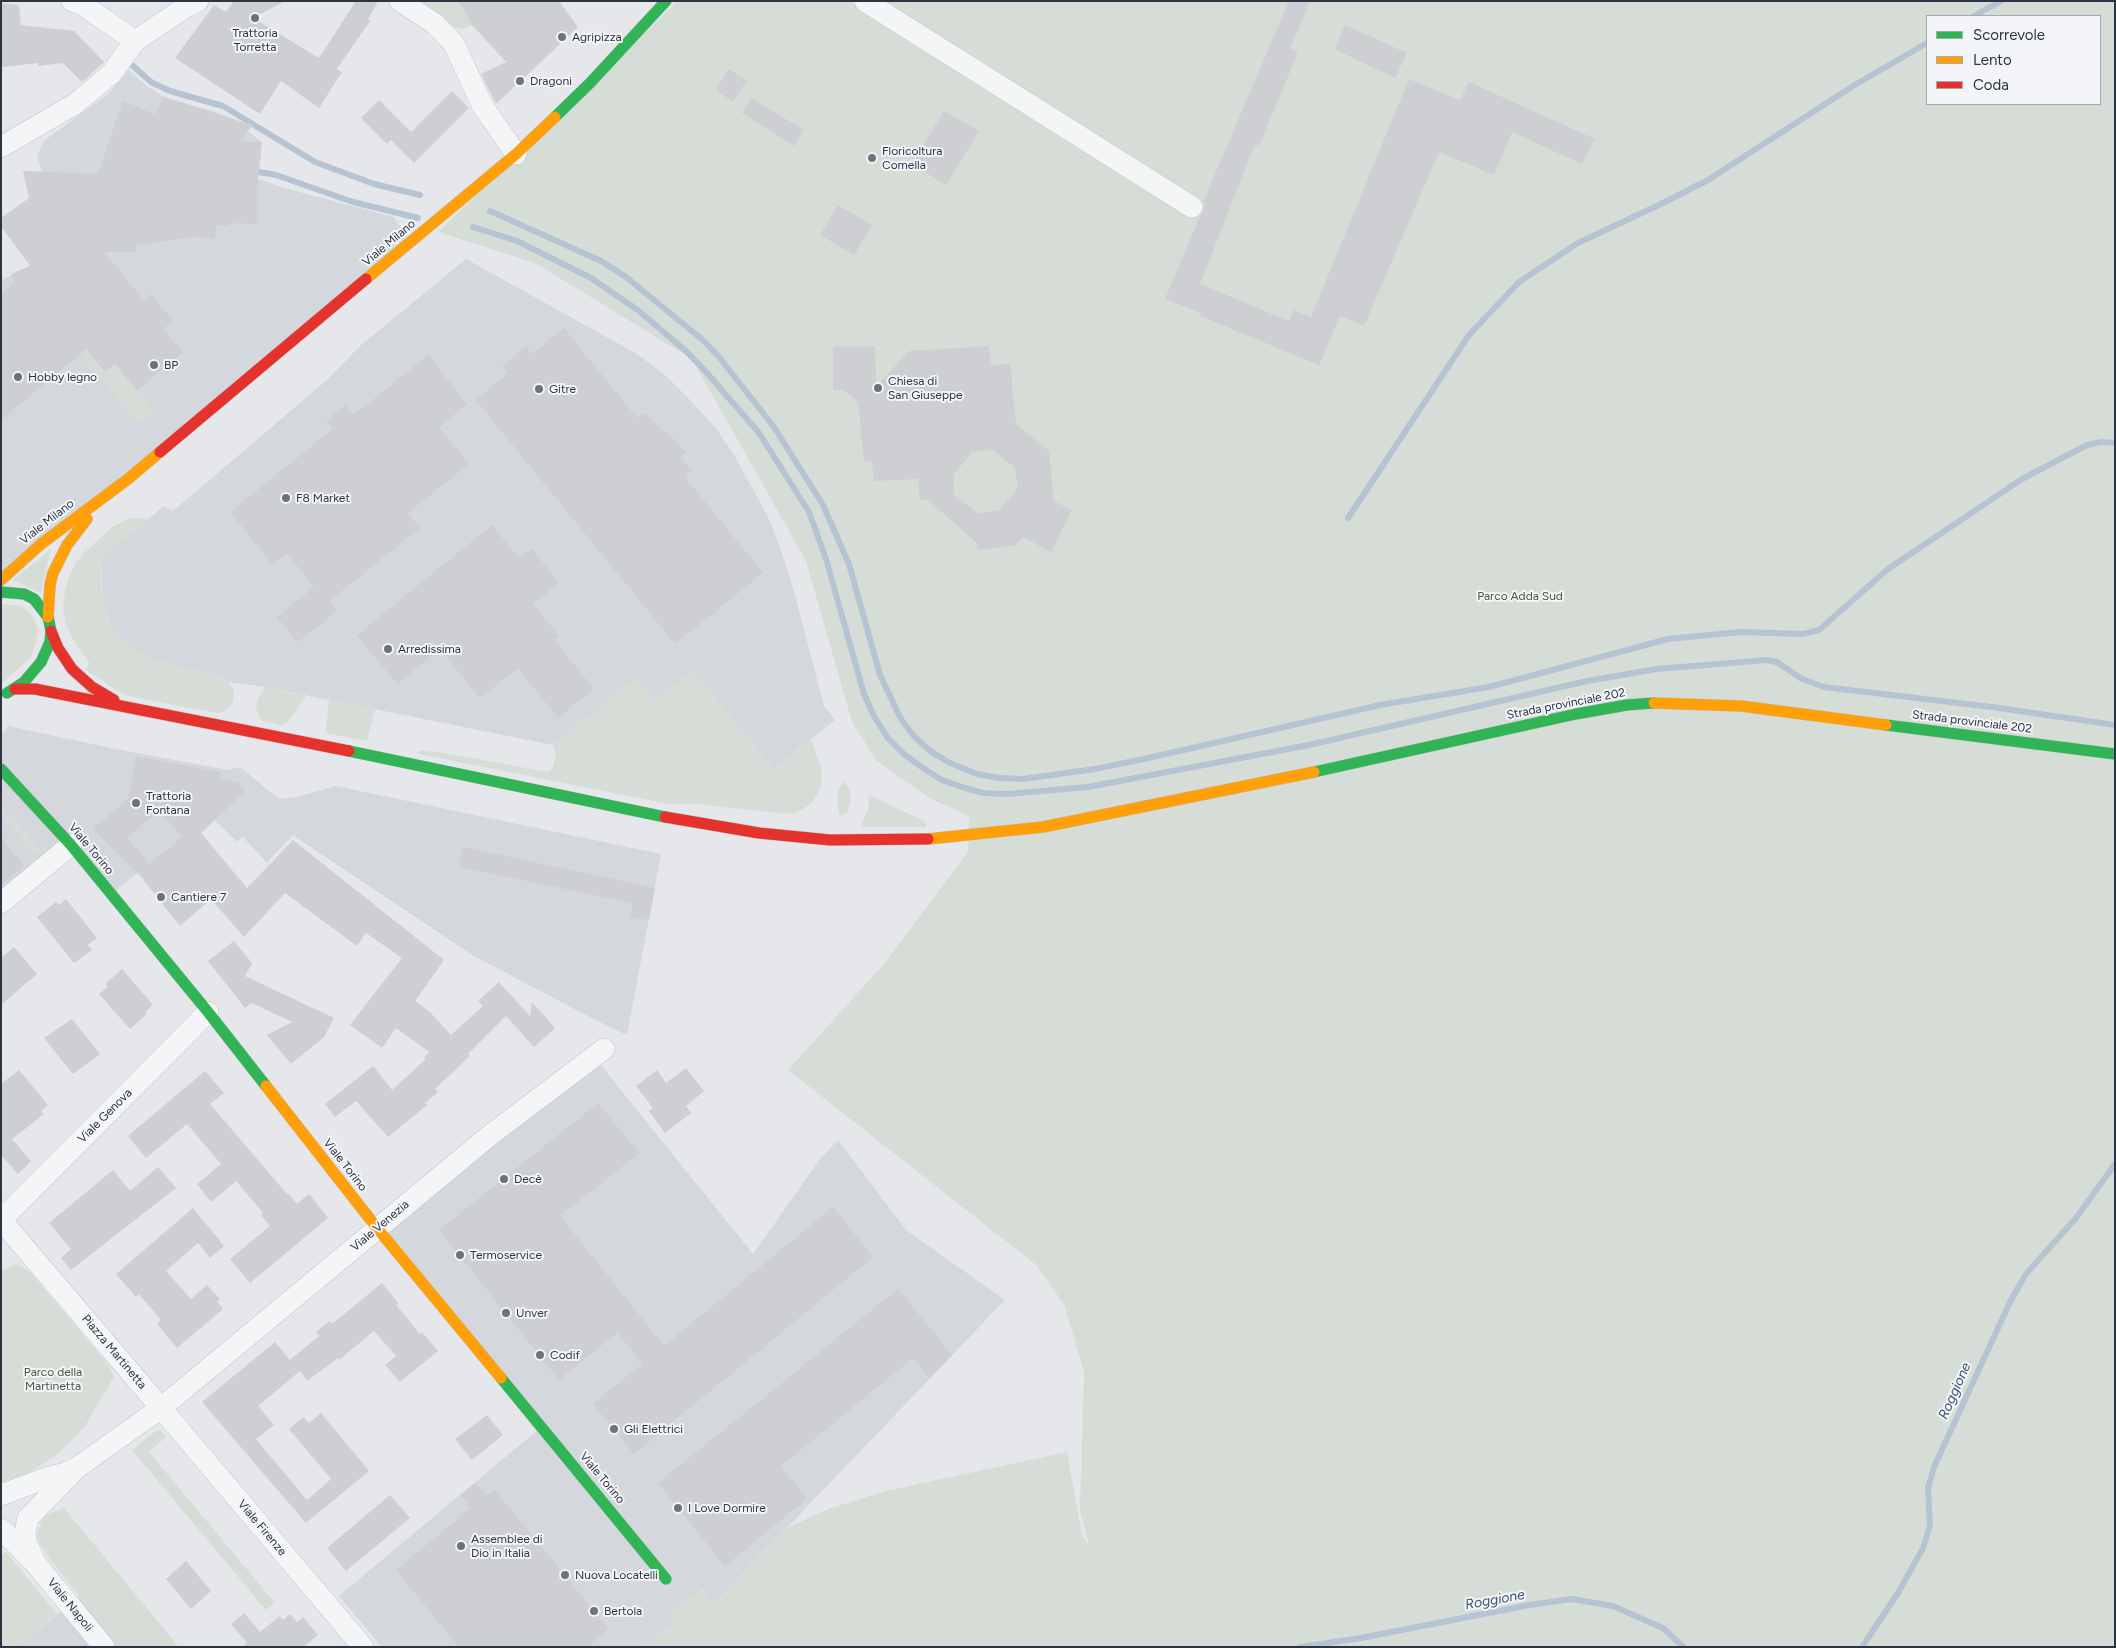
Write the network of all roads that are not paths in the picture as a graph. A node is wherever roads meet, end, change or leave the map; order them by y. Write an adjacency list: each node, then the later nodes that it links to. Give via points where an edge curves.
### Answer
1 (72, 1): 6 (street, via 83,5)
2 (198, 1): 6 (street)
3 (400, 1): 8 (street, via 435,24 454,44 482,105)
4 (666, 1): 8 (street, Viale Milano, via 590,83)
5 (865, 1): 9 (street)
6 (135, 41): 7 (street, via 111,74 75,104)
7 (1, 147)
8 (516, 154): 10 (street, Viale Milano)
9 (1192, 207)
10 (114, 490): 11 (street, Viale Milano, via 41,544); 13 (street, Viale Milano, via 77,531 59,560 50,585)
11 (1, 580)
12 (1, 592): 13 (street, via 24,594 40,605)
13 (48, 617): 14 (street, Viale Milano)
14 (51, 631): 15 (street, Viale Milano, via 41,662); 17 (street, via 66,661 82,679 102,694)
15 (15, 689): 16 (street, Viale Milano); 17 (street, via 35,689)
16 (1, 696)
17 (136, 710): 18 (street, Strada provinciale 202, via 682,821 792,838 874,841 929,839 1043,827 1374,760 1576,714 1665,702 1735,706)
18 (2115, 754)
19 (1, 769): 20 (street, Viale Torino)
20 (71, 845): 21 (street); 22 (street, Viale Torino)
21 (1, 903)
22 (208, 1012): 24 (street, Viale Genova); 25 (street, Viale Torino)
23 (604, 1049): 25 (street, Viale Venezia, via 489,1136)
24 (1, 1220): 26 (street, Piazza Martinetta)
25 (377, 1228): 26 (street, Viale Venezia); 32 (street, Viale Torino)
26 (161, 1408): 27 (street); 34 (street, Viale Firenze)
27 (78, 1467): 28 (street); 29 (street)
28 (1, 1495)
29 (37, 1507): 30 (street); 31 (street, Viale Napoli, via 28,1518 25,1533)
30 (2, 1532): 31 (street, Viale Napoli)
31 (36, 1564): 33 (street, Viale Napoli)
32 (666, 1579)
33 (104, 1647)
34 (362, 1647)

